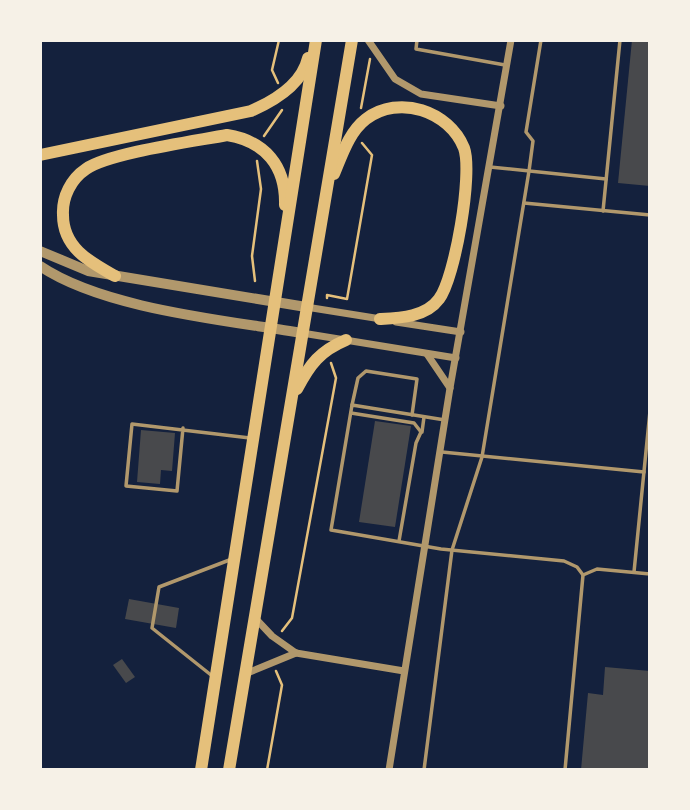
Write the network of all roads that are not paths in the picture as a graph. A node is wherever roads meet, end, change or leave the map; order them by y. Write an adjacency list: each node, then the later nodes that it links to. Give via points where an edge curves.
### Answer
1 (314, 40): 10 (highway, via 306,68 273,101 251,111); 18 (highway)
2 (352, 40): 14 (highway)
3 (368, 40): 9 (street, via 395,79 421,94)
4 (417, 40): 8 (lane, via 416,50)
5 (511, 40): 8 (street)
6 (541, 40): 12 (lane, via 526,132 533,141)
7 (620, 40): 13 (lane)
8 (507, 65): 9 (street)
9 (501, 106): 11 (street)
10 (40, 155)
11 (490, 167): 12 (lane); 26 (street)
12 (529, 171): 13 (lane); 15 (lane)
13 (606, 179): 16 (lane)
14 (325, 197): 23 (highway); 24 (highway, via 353,133 365,120 394,106 428,111 444,120 464,149 467,176 449,279 431,307 402,318)
15 (524, 203): 16 (lane); 43 (lane)
16 (603, 211): 17 (lane)
17 (650, 215)
18 (283, 250): 21 (highway, via 285,200 278,168 256,143 227,135 99,162 78,176 65,197 66,234 80,254); 22 (highway)
19 (40, 251): 21 (street, via 88,271)
20 (40, 266): 25 (street, via 58,278 129,301)
21 (115, 276): 22 (street)
22 (275, 302): 23 (street); 25 (highway)
23 (306, 307): 24 (street); 27 (highway)
24 (380, 319): 26 (street)
25 (270, 327): 27 (street); 41 (highway)
26 (461, 332): 30 (street)
27 (302, 333): 28 (street); 32 (highway)
28 (346, 340): 29 (street); 32 (highway, via 311,362)
29 (427, 354): 30 (street); 31 (street)
30 (456, 358): 31 (street)
31 (450, 388): 38 (street)
32 (292, 398): 52 (highway)
33 (352, 405): 35 (lane); 36 (lane); 36 (lane, via 358,378 366,371 417,379)
34 (650, 411): 44 (lane)
35 (351, 413): 40 (lane, via 414,423); 45 (lane, via 331,530)
36 (412, 415): 37 (lane)
37 (425, 417): 38 (lane); 40 (lane)
38 (445, 420): 42 (street)
39 (183, 428): 39 (lane, via 132,424 126,486 177,491); 41 (lane)
40 (421, 435): 45 (lane)
41 (253, 438): 48 (highway)
42 (440, 452): 43 (lane); 46 (street)
43 (482, 457): 44 (lane); 47 (lane)
44 (644, 472): 49 (lane)
45 (399, 541): 46 (lane)
46 (425, 546): 47 (lane); 54 (street)
47 (452, 550): 51 (lane, via 564,561); 60 (lane)
48 (234, 558): 56 (highway); 56 (lane, via 159,587 156,601 152,628)
49 (634, 572): 50 (lane); 51 (lane, via 597,569)
50 (650, 574)
51 (583, 575): 61 (lane)
52 (254, 617): 53 (street); 55 (highway)
53 (296, 653): 54 (street); 55 (street)
54 (404, 671): 59 (street)
55 (244, 674): 58 (highway)
56 (216, 678): 57 (highway)
57 (201, 770)
58 (229, 770)
59 (389, 770)
60 (424, 770)
61 (565, 770)

